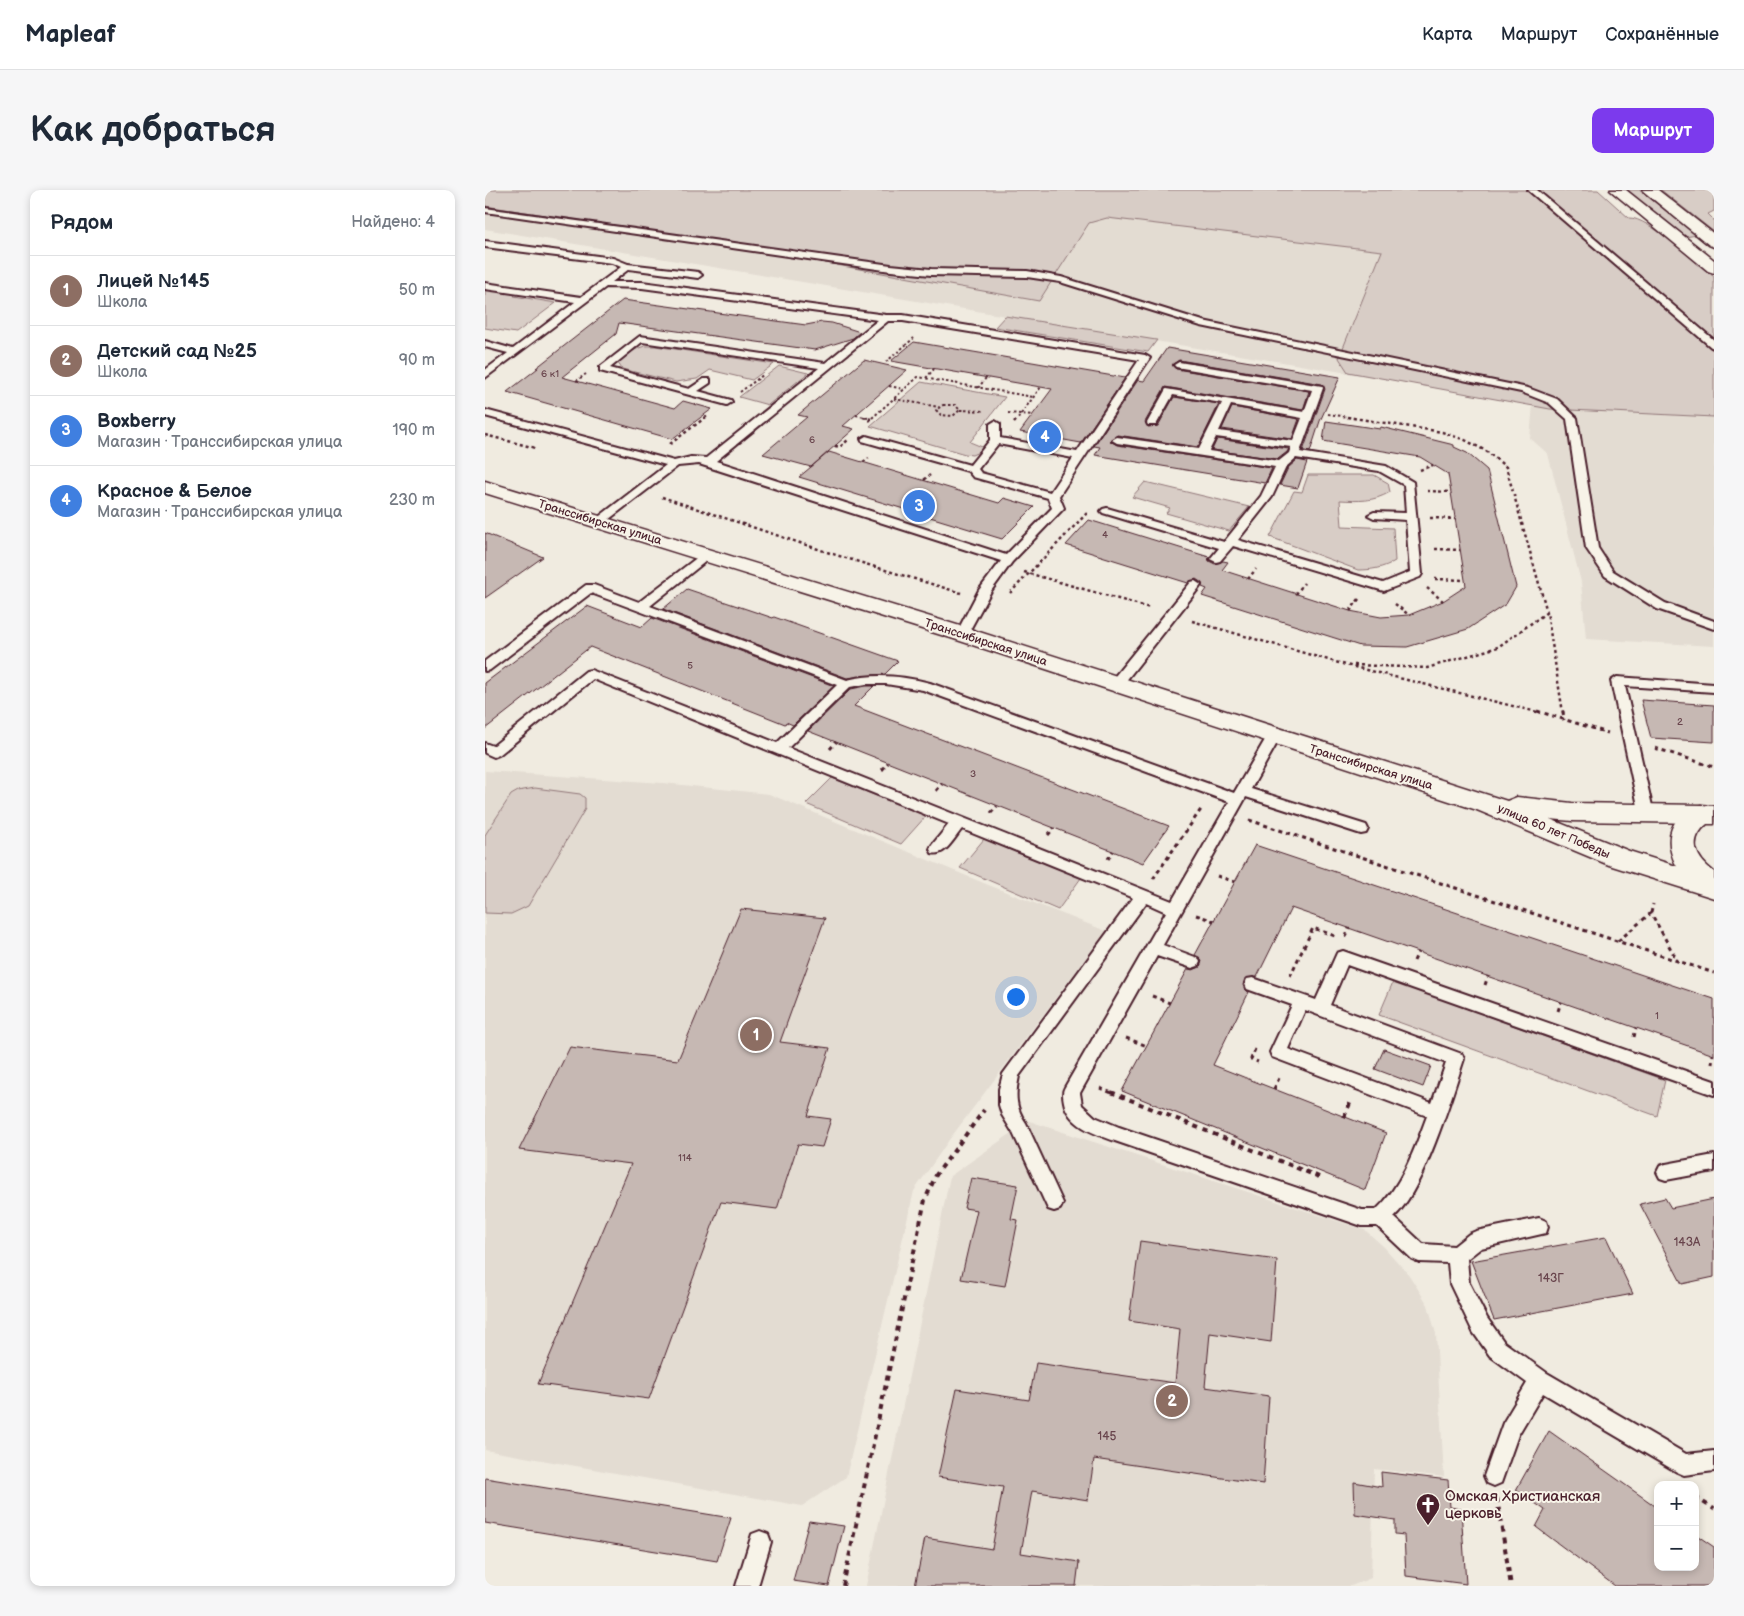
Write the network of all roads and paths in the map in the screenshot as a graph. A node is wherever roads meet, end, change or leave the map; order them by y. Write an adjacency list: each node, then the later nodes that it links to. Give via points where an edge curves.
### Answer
1 (1532, 190): 20 (lane)
2 (1617, 190): 8 (main road)
3 (1649, 190): 5 (main road)
4 (485, 210): 108 (lane, via 891,268 1027,274 1061,280 1201,322 1524,390 1553,401 1572,418 1592,548 1609,573 1661,606)
5 (1714, 242)
6 (485, 244): 7 (lane, via 613,261)
7 (627, 266): 9 (lane); 11 (lane)
8 (1714, 268)
9 (659, 270): 10 (lane); 12 (lane)
10 (698, 276)
11 (603, 284): 12 (lane); 14 (lane)
12 (642, 285): 15 (lane)
13 (485, 286): 14 (lane)
14 (583, 300): 21 (lane)
15 (886, 318): 17 (lane); 25 (lane)
16 (975, 318): 17 (lane)
17 (965, 328): 61 (lane, via 1145,358)
18 (914, 338): 23 (path)
19 (485, 344): 21 (lane)
20 (1714, 345)
21 (515, 352): 27 (lane)
22 (783, 360): 25 (lane); 37 (lane, via 640,339 603,369); 40 (path)
23 (886, 362)
24 (1179, 364): 47 (lane, via 1318,388)
25 (827, 366): 63 (lane)
26 (935, 369): 30 (path)
27 (485, 375)
28 (582, 376): 31 (path)
29 (986, 378): 35 (path)
30 (926, 379): 35 (path); 36 (path, via 918,377)
31 (576, 381)
32 (707, 381): 37 (lane)
33 (889, 386): 36 (path)
34 (1041, 387): 38 (path)
35 (978, 388): 38 (path)
36 (905, 389): 39 (path)
37 (691, 392): 40 (lane)
38 (1033, 397): 46 (path, via 1021,413)
39 (894, 399): 42 (path); 48 (path)
40 (727, 402): 58 (path)
41 (1228, 402): 47 (lane); 49 (lane, via 1170,392); 52 (lane)
42 (939, 407): 42 (path, via 937,413 947,416 960,410 955,405)
43 (485, 413): 65 (lane)
44 (1326, 414): 105 (path, via 1441,432 1486,451 1507,467)
45 (855, 415): 48 (path)
46 (1033, 415)
47 (1308, 416): 59 (lane)
48 (871, 419): 51 (path)
49 (1152, 423)
50 (995, 424): 55 (lane)
51 (864, 425)
52 (1212, 433): 59 (lane); 60 (lane)
53 (851, 437): 57 (path, via 840,447)
54 (866, 439): 69 (lane)
55 (995, 440): 61 (lane); 69 (lane)
56 (1117, 440): 60 (lane)
57 (835, 446)
58 (664, 449)
59 (1296, 449): 67 (lane); 79 (lane, via 1382,468 1409,484)
60 (1202, 454): 67 (lane)
61 (1079, 456): 76 (lane)
62 (867, 459): 64 (path)
63 (708, 462): 65 (lane, via 685,460); 88 (lane)
64 (863, 462)
65 (674, 464): 73 (lane)
66 (1433, 464): 68 (path)
67 (1281, 466): 83 (lane, via 1265,497)
68 (1424, 468)
69 (972, 469): 76 (lane, via 977,475)
70 (928, 477): 71 (path)
71 (924, 480)
72 (485, 487): 82 (main road, Транссибирская улица)
73 (640, 490): 82 (lane); 98 (path, via 836,555)
74 (1439, 491): 75 (path)
75 (1451, 492)
76 (1053, 496): 88 (lane, via 1058,508)
77 (1107, 511): 83 (lane); 89 (path, via 1093,507)
78 (1374, 515): 79 (lane)
79 (1411, 517): 83 (lane, via 1416,574 1384,586)
80 (1443, 519): 81 (path)
81 (1455, 519)
82 (600, 521): 86 (main road, Транссибирская улица)
83 (1228, 544): 87 (lane)
84 (1448, 550): 85 (path)
85 (1460, 550)
86 (707, 555): 102 (lane); 109 (main road, Транссибирская улица)
87 (1216, 559)
88 (1006, 563): 89 (path); 109 (lane, via 985,590)
89 (1029, 573): 99 (path); 106 (path)
90 (1253, 573): 92 (path)
91 (1427, 578): 93 (path)
92 (1248, 579)
93 (1465, 580)
94 (1195, 585): 106 (lane)
95 (1301, 588): 97 (path)
96 (1433, 593): 100 (path)
97 (1296, 594)
98 (970, 595)
99 (1007, 597)
100 (1443, 601)
101 (1355, 605): 104 (path)
102 (641, 607): 111 (lane, via 590,588); 112 (lane)
103 (1399, 607): 107 (path)
104 (1350, 611)
105 (1547, 612): 110 (path, via 1499,647 1427,668); 115 (path)
106 (1171, 615): 110 (path); 113 (lane)
107 (1409, 615)
108 (1714, 624)
109 (962, 634): 113 (main road, Транссибирская улица)
110 (1345, 665): 115 (path)
111 (485, 667)
112 (846, 684): 119 (lane); 121 (lane, via 864,679 887,679 925,686)
113 (1115, 684): 116 (main road, Транссибирская улица)
114 (1714, 688): 117 (lane, via 1617,682)
115 (1564, 720): 117 (path)
116 (1274, 736): 122 (lane); 123 (main road, Транссибирская улица)
117 (1631, 741): 120 (path); 125 (lane)
118 (485, 748): 119 (lane, via 494,752 591,674)
119 (779, 749): 126 (lane)
120 (1714, 767)
121 (1213, 791): 122 (lane); 132 (path)
122 (1237, 801): 127 (lane); 134 (lane); 140 (path)
123 (1485, 803): 125 (main road, улица 60 лет Победы, via 1572,812); 131 (main road, улица 60 лет Победы, via 1619,858)
124 (1707, 814): 125 (main road, улица 60 лет Победы); 131 (main road, улица 60 лет Победы, via 1685,828 1682,847 1692,869)
125 (1647, 815)
126 (959, 822): 128 (lane); 132 (lane)
127 (1361, 829)
128 (937, 849)
129 (1216, 876): 130 (path)
130 (1235, 882)
131 (1714, 888)
132 (1147, 889): 134 (lane); 163 (lane)
133 (1653, 904): 135 (path)
134 (1175, 909): 141 (lane)
135 (1651, 913): 140 (path); 144 (path)
136 (1195, 914): 137 (path)
137 (1214, 921)
138 (1349, 928): 139 (path)
139 (1345, 939)
140 (1617, 941): 144 (path)
141 (1153, 948): 143 (lane); 174 (lane, via 1071,1092 1074,1109 1089,1122 1115,1133 1362,1218)
142 (1418, 952): 145 (path)
143 (1192, 962)
144 (1678, 962): 146 (path)
145 (1413, 963)
146 (1714, 974)
147 (1488, 976): 149 (path)
148 (1253, 984): 151 (lane)
149 (1484, 988)
150 (1150, 995): 153 (path)
151 (1301, 1002): 154 (lane); 168 (lane, via 1279,1052)
152 (1561, 1002): 155 (path)
153 (1170, 1003)
154 (1320, 1009): 165 (lane, via 1343,957); 168 (lane, via 1455,1059)
155 (1557, 1014)
156 (1636, 1028): 158 (path)
157 (1126, 1038): 159 (path)
158 (1633, 1040)
159 (1147, 1046)
160 (1713, 1055): 161 (path)
161 (1711, 1067)
162 (1283, 1071): 166 (path)
163 (1011, 1074): 173 (lane, via 1008,1089 1011,1115); 184 (path, via 936,1175 925,1200)
164 (1099, 1088): 172 (path)
165 (1714, 1088)
166 (1274, 1089)
167 (1352, 1098): 169 (path)
168 (1437, 1112): 174 (lane, via 1397,1200)
169 (1345, 1117)
170 (1714, 1163): 171 (lane)
171 (1666, 1172)
172 (1328, 1181)
173 (1054, 1203)
174 (1380, 1217): 176 (lane, via 1419,1252)
175 (1539, 1227): 176 (lane, via 1476,1240)
176 (1457, 1255): 177 (lane, via 1460,1284 1480,1325 1497,1349)
177 (1540, 1380): 178 (lane, via 1684,1466); 179 (lane, via 1510,1430)
178 (1714, 1461)
179 (1494, 1476): 185 (path)
180 (1699, 1500): 181 (path)
181 (1714, 1509)
182 (760, 1542): 183 (lane)
183 (747, 1586)
184 (843, 1586)
185 (1511, 1586)

